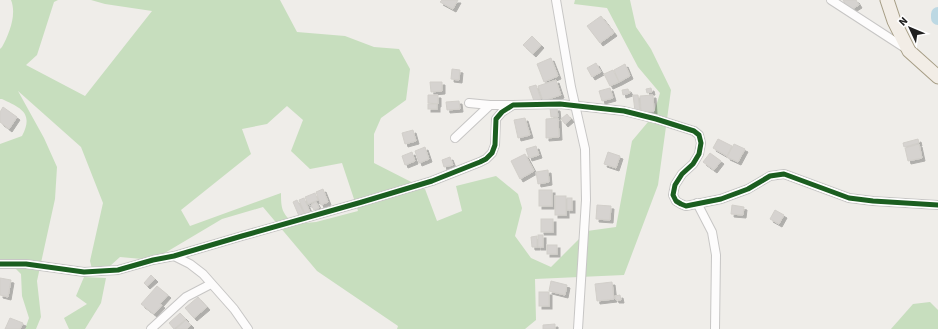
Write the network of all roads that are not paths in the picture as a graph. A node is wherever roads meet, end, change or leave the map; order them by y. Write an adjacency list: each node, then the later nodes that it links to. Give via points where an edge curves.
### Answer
1 (556, 0): 9 (street)
2 (831, 0): 4 (street)
3 (886, 0): 4 (main road)
4 (909, 51): 5 (main road)
5 (938, 77)
6 (469, 103): 7 (street)
7 (490, 105): 8 (street); 10 (street)
8 (513, 105): 9 (street, via 560,104); 13 (street, via 496,119 495,145 492,153 480,162 432,181)
9 (575, 107): 11 (street, via 635,113 694,131 699,135 701,143 699,154 675,185 673,195 676,201 686,206); 18 (street, via 585,149 586,200)
10 (456, 138)
11 (697, 203): 12 (street, via 734,195 770,176 784,174 849,198); 19 (street, via 712,232 716,255)
12 (938, 204)
13 (174, 256): 14 (street, via 100,272 26,264); 15 (street, via 190,264)
14 (0, 264)
15 (212, 284): 16 (street, via 234,309); 17 (street, via 186,297)
16 (244, 328)
17 (151, 329)
18 (578, 329)
19 (715, 329)

